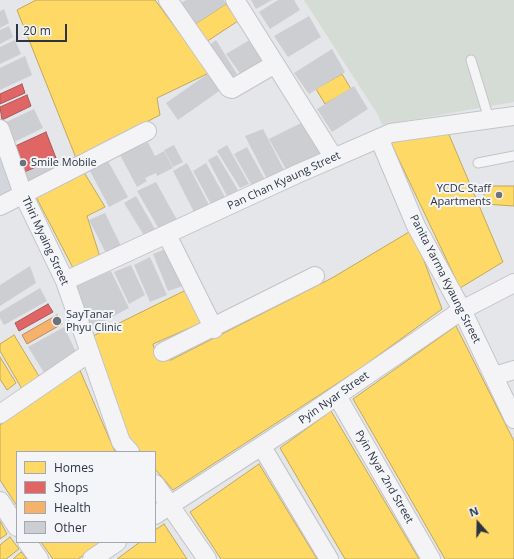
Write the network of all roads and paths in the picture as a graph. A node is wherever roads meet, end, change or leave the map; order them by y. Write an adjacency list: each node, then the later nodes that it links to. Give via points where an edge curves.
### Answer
1 (168, 0): 4 (street, via 229,88 232,89)
2 (235, 0): 4 (street)
3 (471, 60): 6 (lane)
4 (275, 64): 11 (street)
5 (514, 116): 6 (street, Pan Chan Kyaung Street)
6 (489, 119): 9 (street, Pan Chan Kyaung Street, via 392,133)
7 (0, 129): 13 (street, Thiri Myaing Street)
8 (147, 131): 13 (street)
9 (379, 138): 11 (street, Pan Chan Kyaung Street); 19 (street, Panita Yarma Kyaung Street, via 416,226)
10 (514, 156): 12 (lane)
11 (334, 158): 15 (street, Pan Chan Kyaung Street)
12 (478, 163)
13 (23, 194): 14 (street); 17 (street, Thiri Myaing Street)
14 (0, 206)
15 (168, 234): 17 (street, Pan Chan Kyaung Street); 20 (street)
16 (315, 276): 20 (street)
17 (65, 281): 22 (street, Thiri Myaing Street)
18 (514, 283): 19 (street, Pyin Nyar Street)
19 (462, 310): 24 (street, Panita Yarma Kyaung Street); 25 (street, Pyin Nyar Street)
20 (214, 328): 21 (street)
21 (164, 352)
22 (89, 354): 26 (street); 29 (street, Thiri Myaing Street, via 121,442)
23 (514, 370): 24 (street)
24 (494, 376): 27 (street, Panita Yarma Kyaung Street)
25 (337, 396): 28 (street, Pyin Nyar Street); 41 (street, Pyin Nyar 2nd Street)
26 (0, 414)
27 (514, 419)
28 (262, 447): 32 (street, Pyin Nyar Street); 40 (street)
29 (129, 451)
30 (156, 485): 32 (street)
31 (0, 501): 34 (street)
32 (170, 505): 33 (street, Pyin Nyar Street); 39 (street)
33 (156, 515)
34 (16, 525)
35 (28, 543): 37 (street)
36 (116, 543): 38 (street)
37 (39, 559)
38 (92, 559)
39 (207, 559)
40 (329, 559)
41 (431, 559)

